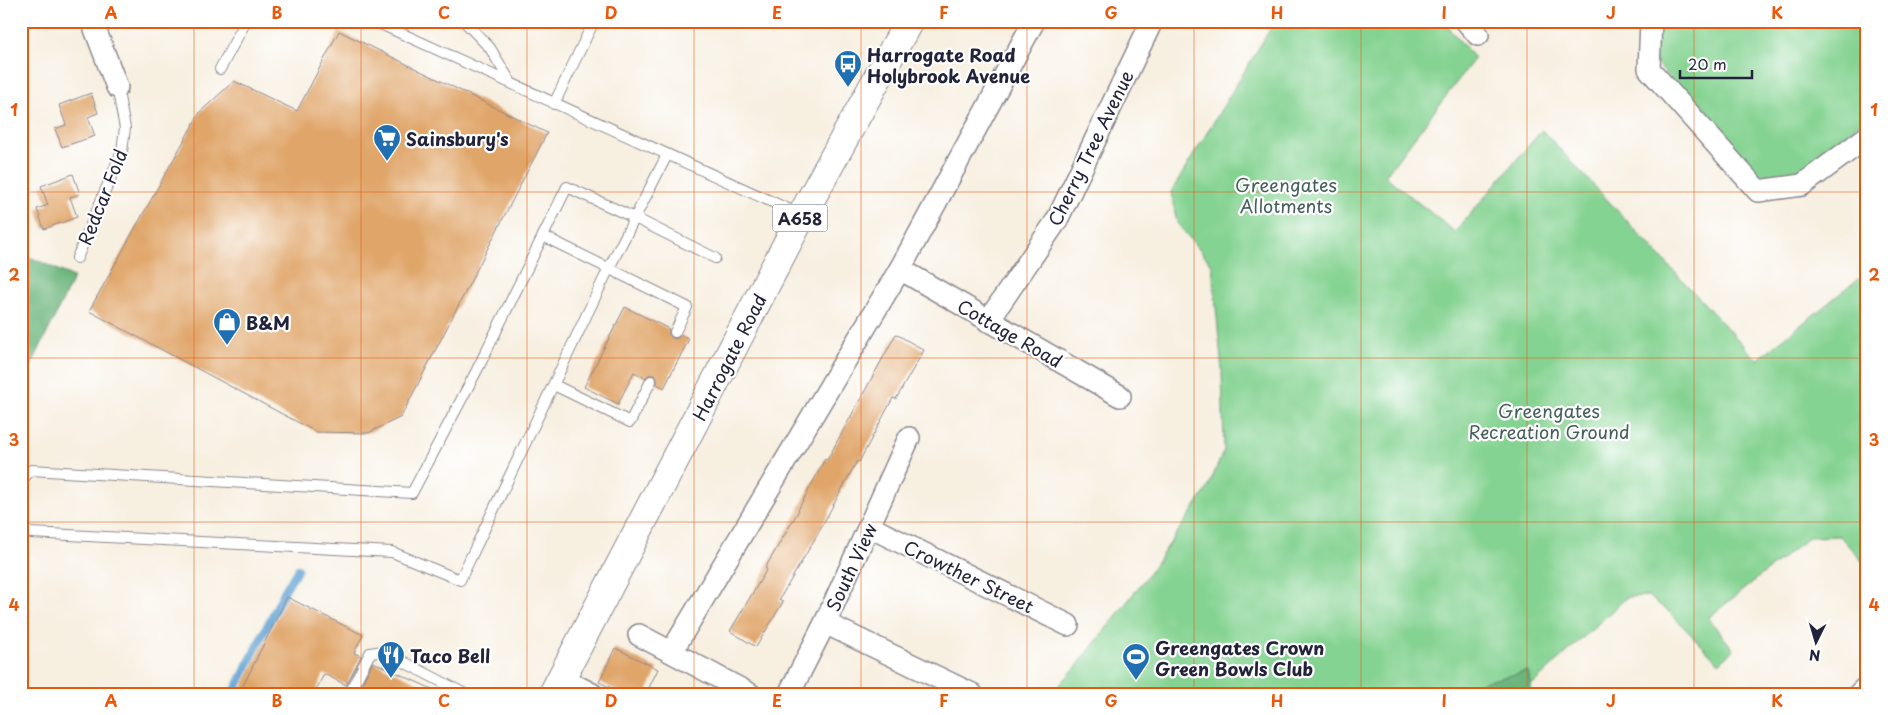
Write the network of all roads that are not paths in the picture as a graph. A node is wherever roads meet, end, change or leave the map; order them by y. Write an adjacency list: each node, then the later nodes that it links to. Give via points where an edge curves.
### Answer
1 (92, 21): 12 (street, Redcar Fold)
2 (246, 21): 10 (lane)
3 (374, 21): 11 (lane)
4 (464, 21): 11 (lane, via 490,48)
5 (594, 21): 13 (lane)
6 (909, 21): 16 (highway, Harrogate Road / A658)
7 (1034, 21): 22 (street)
8 (1152, 21): 23 (street, Cherry Tree Avenue, via 1057,220)
9 (1651, 21): 14 (street, via 1649,69 1758,192 1802,185)
10 (220, 69)
11 (512, 84): 13 (lane)
12 (117, 87): 19 (lane, Redcar Fold, via 125,128 122,151)
13 (554, 104): 15 (lane)
14 (1867, 137)
15 (667, 155): 16 (lane); 17 (lane)
16 (802, 215): 36 (highway, Harrogate Road / A658)
17 (635, 218): 18 (lane, via 567,187); 20 (lane); 21 (lane)
18 (543, 236): 21 (lane); 29 (lane, via 412,493 31,470)
19 (77, 258)
20 (715, 258)
21 (609, 268): 24 (lane, via 687,307); 26 (lane)
22 (900, 269): 23 (street, Cottage Road); 35 (street)
23 (988, 321): 27 (street, Cottage Road)
24 (675, 332)
25 (651, 381): 26 (lane, via 630,422)
26 (554, 385): 31 (lane, via 460,580 392,552 31,533)
27 (1120, 396)
28 (909, 438): 30 (street, South View)
29 (21, 481)
30 (870, 526): 32 (street, South View); 33 (street, Crowther Street)
31 (21, 528)
32 (825, 623): 42 (street, South View); 43 (street)
33 (1068, 625)
34 (640, 635): 35 (street)
35 (672, 652): 41 (street)
36 (557, 686): 40 (street)
37 (1867, 686): 44 (street)
38 (349, 694): 39 (lane, via 370,653 383,652)
39 (465, 694)
40 (592, 694)
41 (750, 694)
42 (789, 694)
43 (972, 694)
44 (1859, 694)

